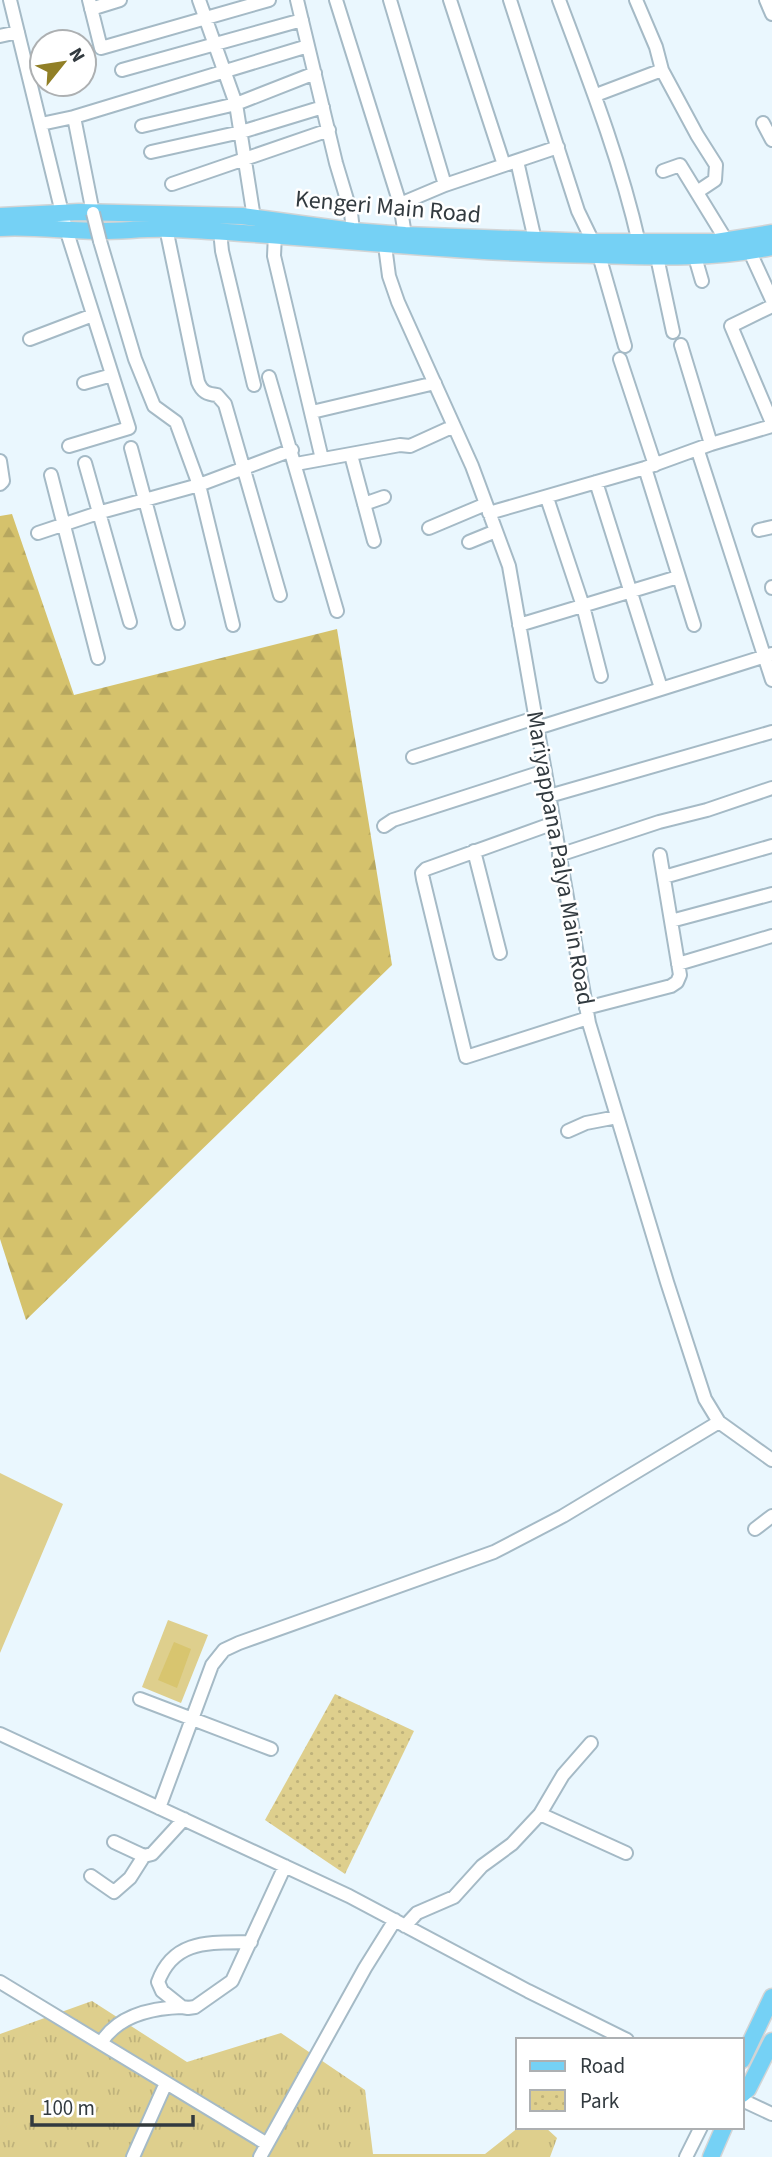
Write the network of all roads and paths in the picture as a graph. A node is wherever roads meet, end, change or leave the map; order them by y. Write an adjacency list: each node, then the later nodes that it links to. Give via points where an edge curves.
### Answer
1 (10, 0): 17 (street)
2 (120, 0): 13 (street)
3 (199, 0): 15 (street)
4 (270, 0): 15 (street)
5 (297, 0): 16 (street)
6 (336, 0): 44 (street)
7 (390, 0): 42 (street)
8 (450, 0): 39 (street)
9 (510, 0): 35 (street)
10 (559, 0): 25 (street)
11 (636, 0): 22 (street)
12 (766, 0): 14 (street)
13 (90, 4): 15 (street, via 101,48)
14 (772, 14)
15 (205, 19): 19 (street)
16 (302, 20): 19 (street); 20 (street)
17 (18, 32): 18 (street); 30 (street)
18 (0, 36)
19 (215, 45): 21 (street); 23 (street)
20 (309, 46): 23 (street); 24 (street)
21 (122, 70)
22 (662, 70): 25 (street); 43 (street, via 716,165 715,180)
23 (224, 71): 26 (street); 28 (street)
24 (315, 74): 26 (street); 27 (street)
25 (596, 94): 59 (street)
26 (236, 104): 31 (street); 33 (street)
27 (323, 107): 32 (street); 33 (street)
28 (75, 117): 30 (street); 45 (street)
29 (763, 123): 34 (street)
30 (41, 124): 48 (street)
31 (142, 126)
32 (328, 130): 37 (street); 55 (street)
33 (241, 132): 36 (street); 37 (street)
34 (772, 140)
35 (558, 147): 38 (street); 61 (street, via 578,211)
36 (151, 152)
37 (245, 159): 41 (street); 47 (street)
38 (517, 161): 39 (street); 57 (street)
39 (504, 165): 42 (street)
40 (663, 171): 43 (street, via 680,165)
41 (172, 184)
42 (445, 185): 44 (street)
43 (697, 192): 58 (street)
44 (400, 204): 54 (street)
45 (93, 213): 47 (main road, Kengeri Main Road); 48 (main road, Kengeri Main Road); 97 (street, bridge, via 135,359 154,406 176,422)
46 (0, 216): 48 (main road, Kengeri Main Road)
47 (254, 218): 55 (main road, Kengeri Main Road)
48 (64, 221): 49 (main road, Kengeri Main Road); 50 (main road, Kengeri Main Road, via 101,231); 68 (street)
49 (0, 228)
50 (166, 229): 51 (main road, Kengeri Main Road); 92 (street, via 198,382 225,404)
51 (220, 231): 53 (main road, Kengeri Main Road); 78 (street)
52 (772, 233): 58 (main road, Kengeri Main Road)
53 (275, 234): 55 (main road, Kengeri Main Road); 79 (street, via 274,256)
54 (405, 235): 56 (main road, Kengeri Main Road); 57 (main road, Kengeri Main Road)
55 (354, 237): 56 (main road, Kengeri Main Road)
56 (385, 239): 61 (main road, Kengeri Main Road); 77 (street, Mariyappana Palya Main Road, via 389,276 398,302)
57 (535, 240): 61 (main road, Kengeri Main Road)
58 (726, 240): 59 (main road, Kengeri Main Road)
59 (639, 243): 61 (main road, Kengeri Main Road)
60 (772, 247): 62 (main road, Kengeri Main Road)
61 (596, 249): 63 (main road, Kengeri Main Road); 72 (street)
62 (750, 252): 64 (main road, Kengeri Main Road); 66 (street)
63 (657, 257): 64 (main road, Kengeri Main Road); 69 (street)
64 (695, 257): 65 (street)
65 (702, 281)
66 (772, 300)
67 (772, 306): 80 (street, via 732,326)
68 (93, 315): 70 (street); 74 (street)
69 (673, 332)
70 (30, 339)
71 (681, 345): 82 (street)
72 (625, 346)
73 (620, 359): 93 (street)
74 (112, 375): 76 (street); 83 (street, via 129,428)
75 (269, 377): 85 (street)
76 (84, 383)
77 (435, 383): 79 (street); 81 (street, Mariyappana Palya Main Road)
78 (254, 385)
79 (312, 412): 88 (street)
80 (772, 425): 82 (street)
81 (454, 426): 87 (street, via 410,446); 102 (street, Mariyappana Palya Main Road)
82 (711, 444): 86 (street)
83 (69, 446)
84 (131, 448): 100 (street)
85 (292, 450): 91 (street); 92 (street)
86 (698, 451): 93 (street); 120 (street)
87 (351, 455): 88 (street); 101 (street)
88 (322, 460): 91 (street)
89 (0, 461): 96 (street)
90 (85, 463): 103 (street)
91 (296, 464): 114 (street)
92 (244, 467): 97 (street); 112 (street)
93 (650, 467): 95 (street); 110 (street)
94 (51, 475): 104 (street)
95 (596, 482): 99 (street); 111 (street)
96 (0, 484)
97 (199, 485): 100 (street); 117 (street)
98 (384, 497): 101 (street)
99 (547, 498): 102 (street); 113 (street)
100 (145, 500): 103 (street); 116 (street)
101 (364, 503): 108 (street)
102 (488, 509): 105 (street); 106 (street, Mariyappana Palya Main Road)
103 (100, 512): 104 (street); 115 (street)
104 (66, 524): 107 (street); 121 (street)
105 (429, 528)
106 (496, 531): 109 (street); 118 (street, Mariyappana Palya Main Road, via 509,566)
107 (38, 533)
108 (374, 541)
109 (469, 542)
110 (678, 577): 111 (street); 119 (street)
111 (629, 592): 113 (street); 124 (street)
112 (280, 595)
113 (583, 606): 118 (street); 122 (street)
114 (337, 611)
115 (130, 622)
116 (178, 623)
117 (233, 625)
118 (519, 625): 125 (street, Mariyappana Palya Main Road)
119 (694, 625)
120 (768, 655): 123 (street); 124 (street)
121 (98, 658)
122 (601, 676)
123 (772, 680)
124 (661, 688): 125 (street)
125 (536, 723): 127 (street); 128 (street, Mariyappana Palya Main Road)
126 (772, 732): 130 (street)
127 (413, 757)
128 (545, 771): 130 (street, Mariyappana Palya Main Road); 132 (street)
129 (772, 788): 135 (street)
130 (549, 796): 131 (street, Mariyappana Palya Main Road)
131 (554, 823): 134 (street); 135 (street, Mariyappana Palya Main Road)
132 (384, 826)
133 (772, 846): 137 (street)
134 (474, 851): 141 (street); 143 (street, via 422,873 466,1057)
135 (559, 855): 143 (street, Mariyappana Palya Main Road)
136 (660, 855): 137 (street)
137 (664, 877): 139 (street)
138 (772, 894): 139 (street)
139 (671, 921): 142 (street)
140 (772, 936): 142 (street)
141 (500, 953)
142 (678, 964): 143 (street, via 680,975 671,986)
143 (587, 1013): 144 (street, Mariyappana Palya Main Road)
144 (617, 1117): 145 (street); 146 (street, Mariyappana Palya Main Road, via 705,1399)
145 (568, 1131)
146 (719, 1422): 147 (street, Mariyappana Palya Main Road); 151 (street, via 494,1552 224,1650 212,1665)
147 (772, 1460)
148 (772, 1516): 149 (street)
149 (755, 1529)
150 (140, 1699): 151 (street)
151 (192, 1719): 154 (street); 155 (street)
152 (0, 1734): 155 (street)
153 (591, 1743): 156 (street, via 563,1775)
154 (271, 1749)
155 (159, 1808): 157 (street)
156 (540, 1814): 159 (street); 163 (street, via 454,1897)
157 (184, 1819): 160 (street, via 152,1854); 161 (street)
158 (114, 1842): 160 (street)
159 (626, 1853)
160 (144, 1856): 162 (street, via 114,1892)
161 (285, 1866): 163 (street); 164 (street)
162 (91, 1876)
163 (400, 1923): 168 (street); 178 (street, via 365,1968)
164 (251, 1942): 167 (street, via 232,1981 194,2007); 167 (street, via 196,1944 179,1953 158,1982)
165 (0, 1982): 170 (street)
166 (772, 1997): 171 (main road)
167 (182, 2007): 170 (street, via 157,2008 126,2019 107,2032)
168 (623, 2038)
169 (772, 2041): 173 (main road)
170 (101, 2043): 172 (street)
171 (744, 2056)
172 (166, 2083): 178 (street); 179 (street)
173 (744, 2092)
174 (744, 2101): 175 (street)
175 (772, 2114)
176 (700, 2129): 181 (street)
177 (723, 2129): 182 (main road)
178 (267, 2144): 180 (street)
179 (132, 2157)
180 (260, 2157)
181 (686, 2157)
182 (711, 2157)

